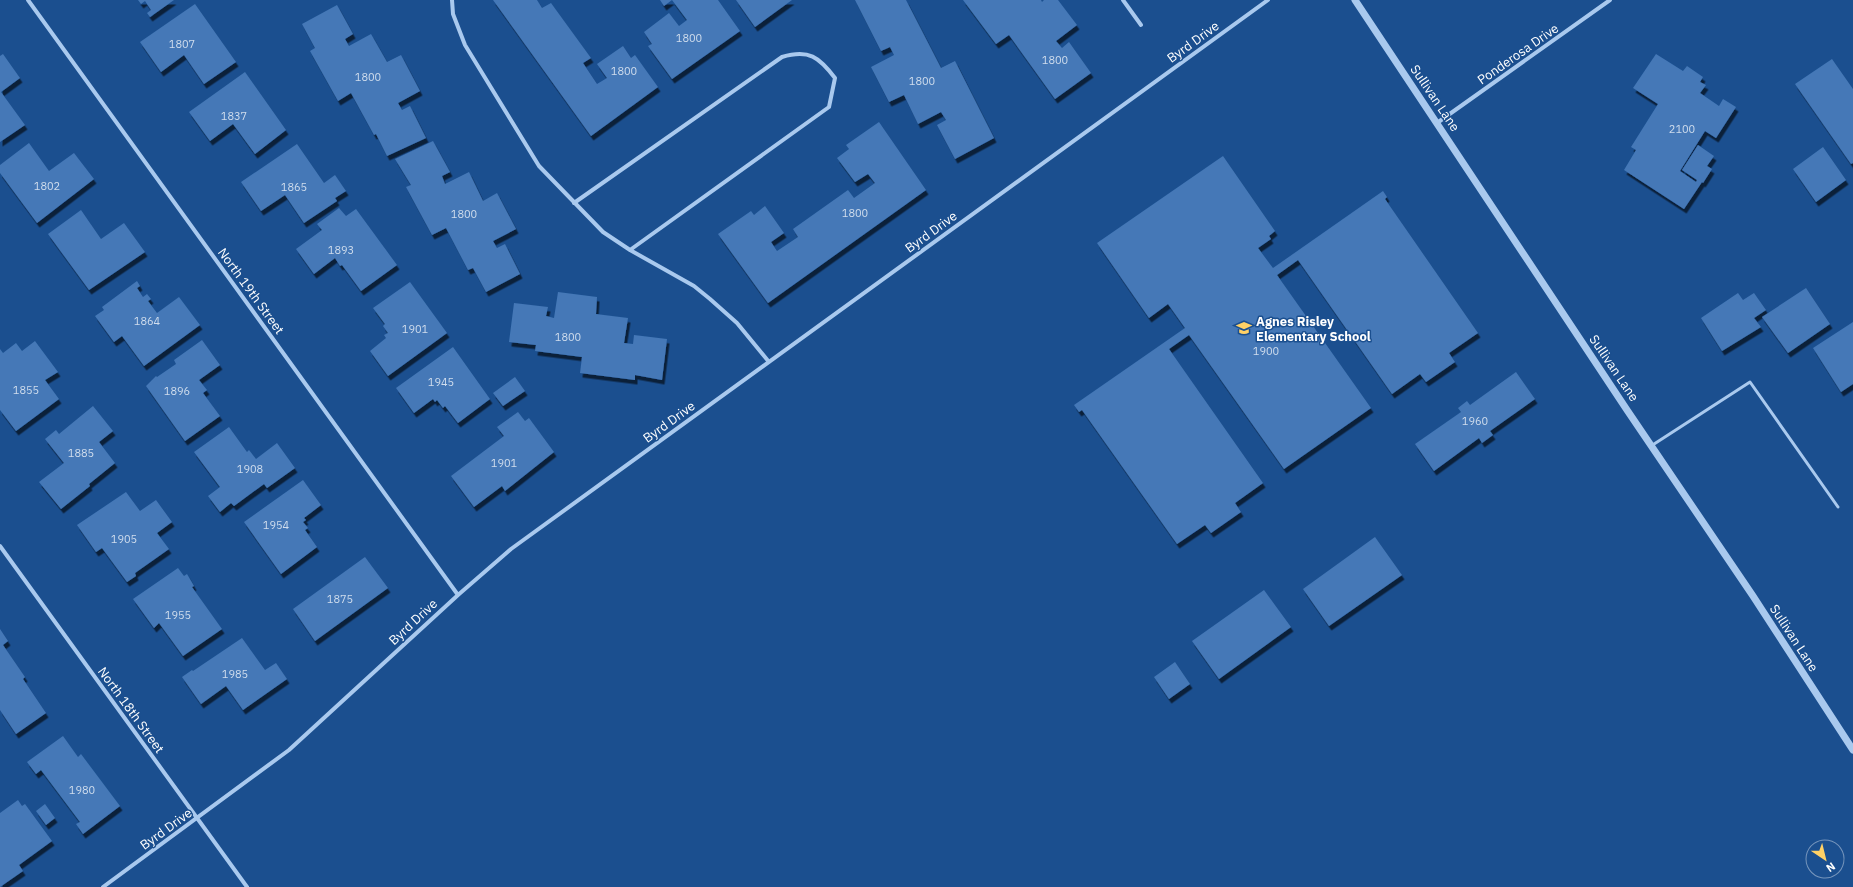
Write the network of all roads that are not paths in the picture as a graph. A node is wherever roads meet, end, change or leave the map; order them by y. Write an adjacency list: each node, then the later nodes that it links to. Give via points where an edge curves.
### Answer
1 (28, 0): 15 (street, North 19th Street)
2 (452, 0): 9 (street, via 453,14 465,45 538,166)
3 (1123, 0): 7 (street)
4 (1268, 0): 11 (street, Byrd Drive)
5 (1355, 0): 8 (street, Sullivan Lane)
6 (1610, 0): 8 (street, Ponderosa Drive)
7 (1141, 25)
8 (1437, 124): 12 (street, Sullivan Lane)
9 (574, 203): 10 (street, via 603,232); 10 (street, via 782,56 796,53 810,55 824,64 834,78 829,107)
10 (630, 250): 11 (street, via 694,286 737,323)
11 (769, 362): 15 (street, Byrd Drive, via 511,549)
12 (1651, 446): 13 (lane, via 1750,382); 16 (street, Sullivan Lane)
13 (1838, 507)
14 (0, 547): 17 (street, North 18th Street)
15 (458, 595): 17 (street, Byrd Drive, via 289,750)
16 (1853, 750)
17 (197, 819): 18 (street, Byrd Drive); 19 (street, North 18th Street)
18 (103, 887)
19 (247, 887)

